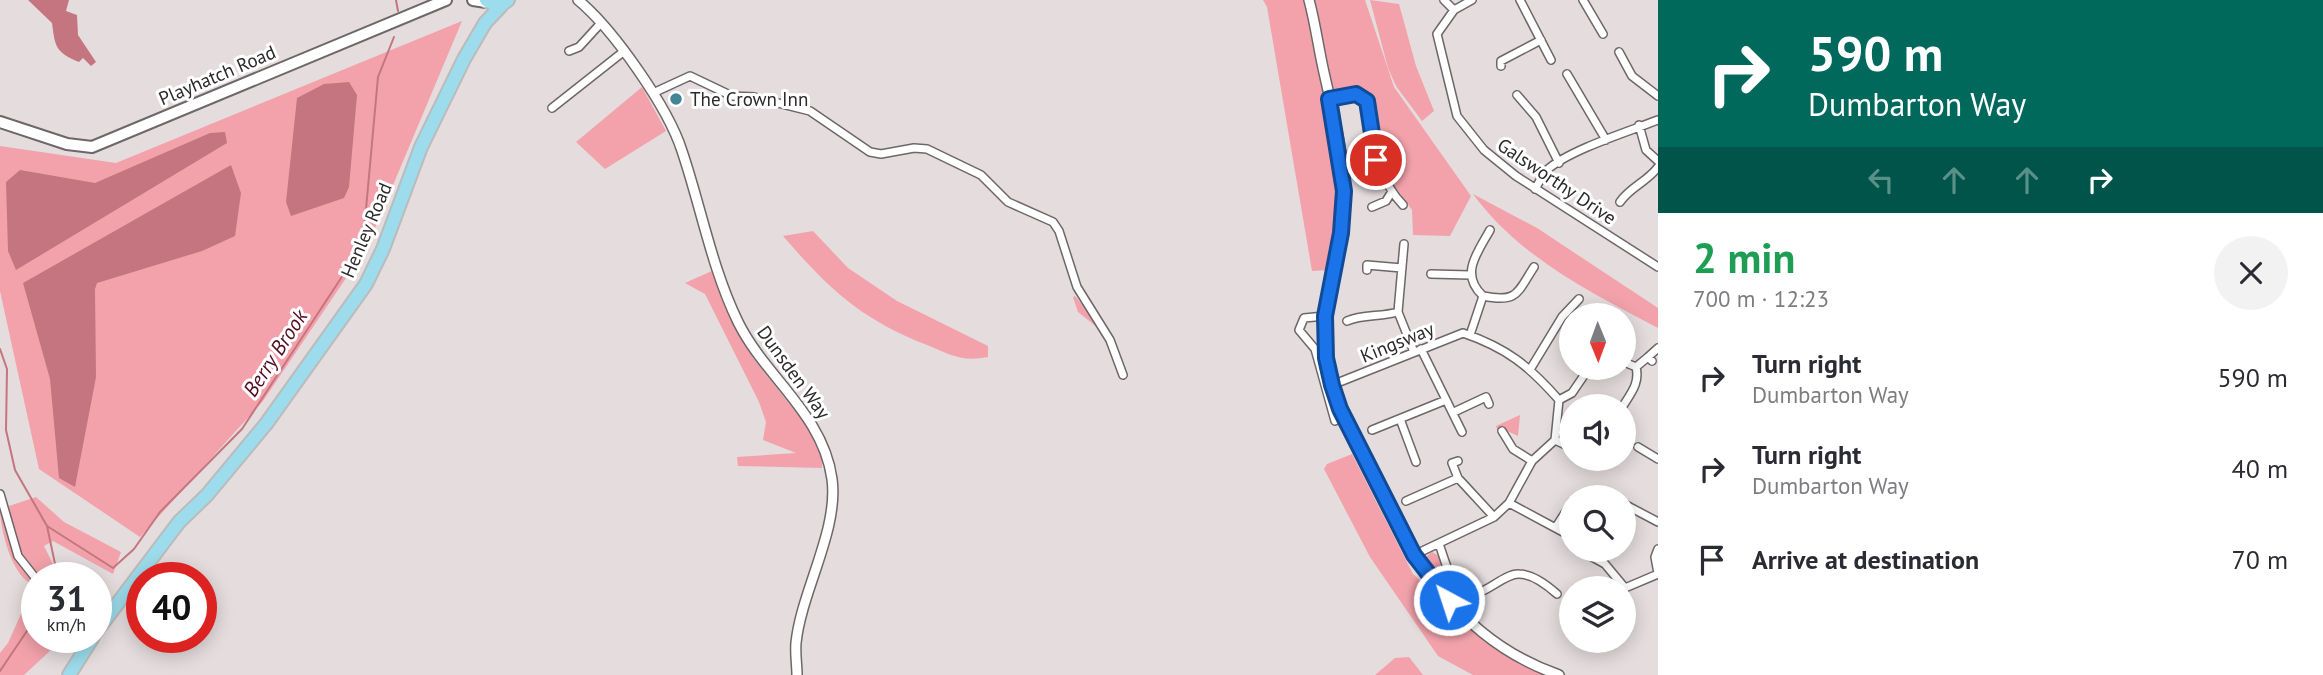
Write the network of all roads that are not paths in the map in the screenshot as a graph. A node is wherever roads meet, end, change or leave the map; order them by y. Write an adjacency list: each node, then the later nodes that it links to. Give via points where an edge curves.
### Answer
1 (446, 0): 28 (main road, Playhatch Road, via 92,147 67,144)
2 (473, 0): 9 (main road)
3 (578, 0): 13 (street, Dunsden Way)
4 (1309, 0): 25 (street)
5 (1444, 0): 11 (street)
6 (1472, 0): 11 (street)
7 (1520, 0): 15 (street)
8 (1584, 0): 14 (street)
9 (486, 1): 10 (main road); 12 (main road, Henley Road)
10 (507, 2): 12 (main road, Henley Road)
11 (1454, 10): 34 (street, Galsworthy Drive, via 1437,34 1457,116 1491,157)
12 (485, 23): 93 (main road, Henley Road, via 421,147 366,284 266,424)
13 (601, 23): 16 (street, via 579,47); 17 (street, Dunsden Way)
14 (1603, 34)
15 (1541, 40): 18 (street, via 1501,64); 20 (street)
16 (569, 51)
17 (623, 52): 22 (street, Dunsden Way); 26 (street)
18 (1496, 52)
19 (1619, 52): 24 (street, via 1632,76)
20 (1550, 60)
21 (1567, 74): 30 (street)
22 (653, 93): 57 (street, via 690,76 732,96 810,111 870,152 920,148 981,175 1008,202 1053,222 1077,287 1110,340); 96 (street, Dunsden Way, via 681,148 737,321 813,427 832,480 829,519 795,645)
23 (1517, 95): 32 (street, via 1535,117)
24 (1658, 96)
25 (1329, 99): 35 (street, via 1356,94 1367,101 1376,160); 50 (street, via 1343,177 1344,212)
26 (552, 107)
27 (1658, 120): 29 (street)
28 (0, 122)
29 (1639, 125): 30 (street); 31 (street, via 1646,150)
30 (1606, 139): 32 (street)
31 (1658, 161)
32 (1559, 163): 34 (street)
33 (1658, 167): 36 (street)
34 (1535, 189): 43 (street, Galsworthy Drive)
35 (1391, 193): 37 (street); 38 (street)
36 (1620, 202)
37 (1403, 205)
38 (1372, 207)
39 (1487, 232): 46 (street, via 1470,265)
40 (1404, 244): 44 (street)
41 (1367, 266): 44 (street)
42 (1534, 267): 47 (street, via 1511,299)
43 (1658, 267)
44 (1402, 268): 49 (street)
45 (1436, 272): 46 (street)
46 (1470, 275): 47 (street)
47 (1483, 296): 52 (street)
48 (1579, 299): 55 (street, via 1562,317)
49 (1398, 312): 51 (street); 54 (street)
50 (1325, 316): 59 (street); 66 (street, via 1304,318 1299,330 1315,349)
51 (1347, 321)
52 (1470, 335): 54 (street, Kingsway, via 1459,333); 55 (street)
53 (1658, 348): 56 (street)
54 (1418, 351): 59 (street, Kingsway); 63 (street)
55 (1531, 368): 64 (street)
56 (1636, 368): 61 (street, via 1637,383)
57 (1123, 375)
58 (1581, 380): 60 (street)
59 (1332, 385): 88 (street)
60 (1570, 394)
61 (1630, 394)
62 (1488, 399): 65 (street)
63 (1447, 400): 65 (street); 67 (street)
64 (1559, 400): 71 (street)
65 (1454, 412): 69 (street)
66 (1333, 418)
67 (1400, 419): 68 (street); 74 (street)
68 (1372, 429)
69 (1462, 432)
70 (1505, 435): 77 (street, via 1513,449)
71 (1555, 440): 72 (street); 77 (street)
72 (1559, 442)
73 (1641, 447): 75 (street)
74 (1413, 460)
75 (1658, 460)
76 (1454, 461): 78 (street)
77 (1532, 461): 81 (street)
78 (1458, 478): 80 (street); 83 (street)
79 (0, 494): 89 (street)
80 (1406, 501)
81 (1509, 503): 83 (street); 85 (street)
82 (1636, 511): 84 (street)
83 (1494, 517): 86 (street)
84 (1658, 522)
85 (1559, 529)
86 (1439, 544): 88 (street); 92 (street, via 1455,584 1465,594 1473,595 1521,574)
87 (1658, 550): 91 (street)
88 (1414, 555): 97 (street, via 1439,590 1478,628 1527,661)
89 (23, 562)
90 (1602, 562): 91 (street, via 1625,588)
91 (1658, 574)
92 (1555, 590)
93 (112, 604)
94 (83, 653): 95 (main road)
95 (69, 675)
96 (797, 675)
97 (1559, 675)

